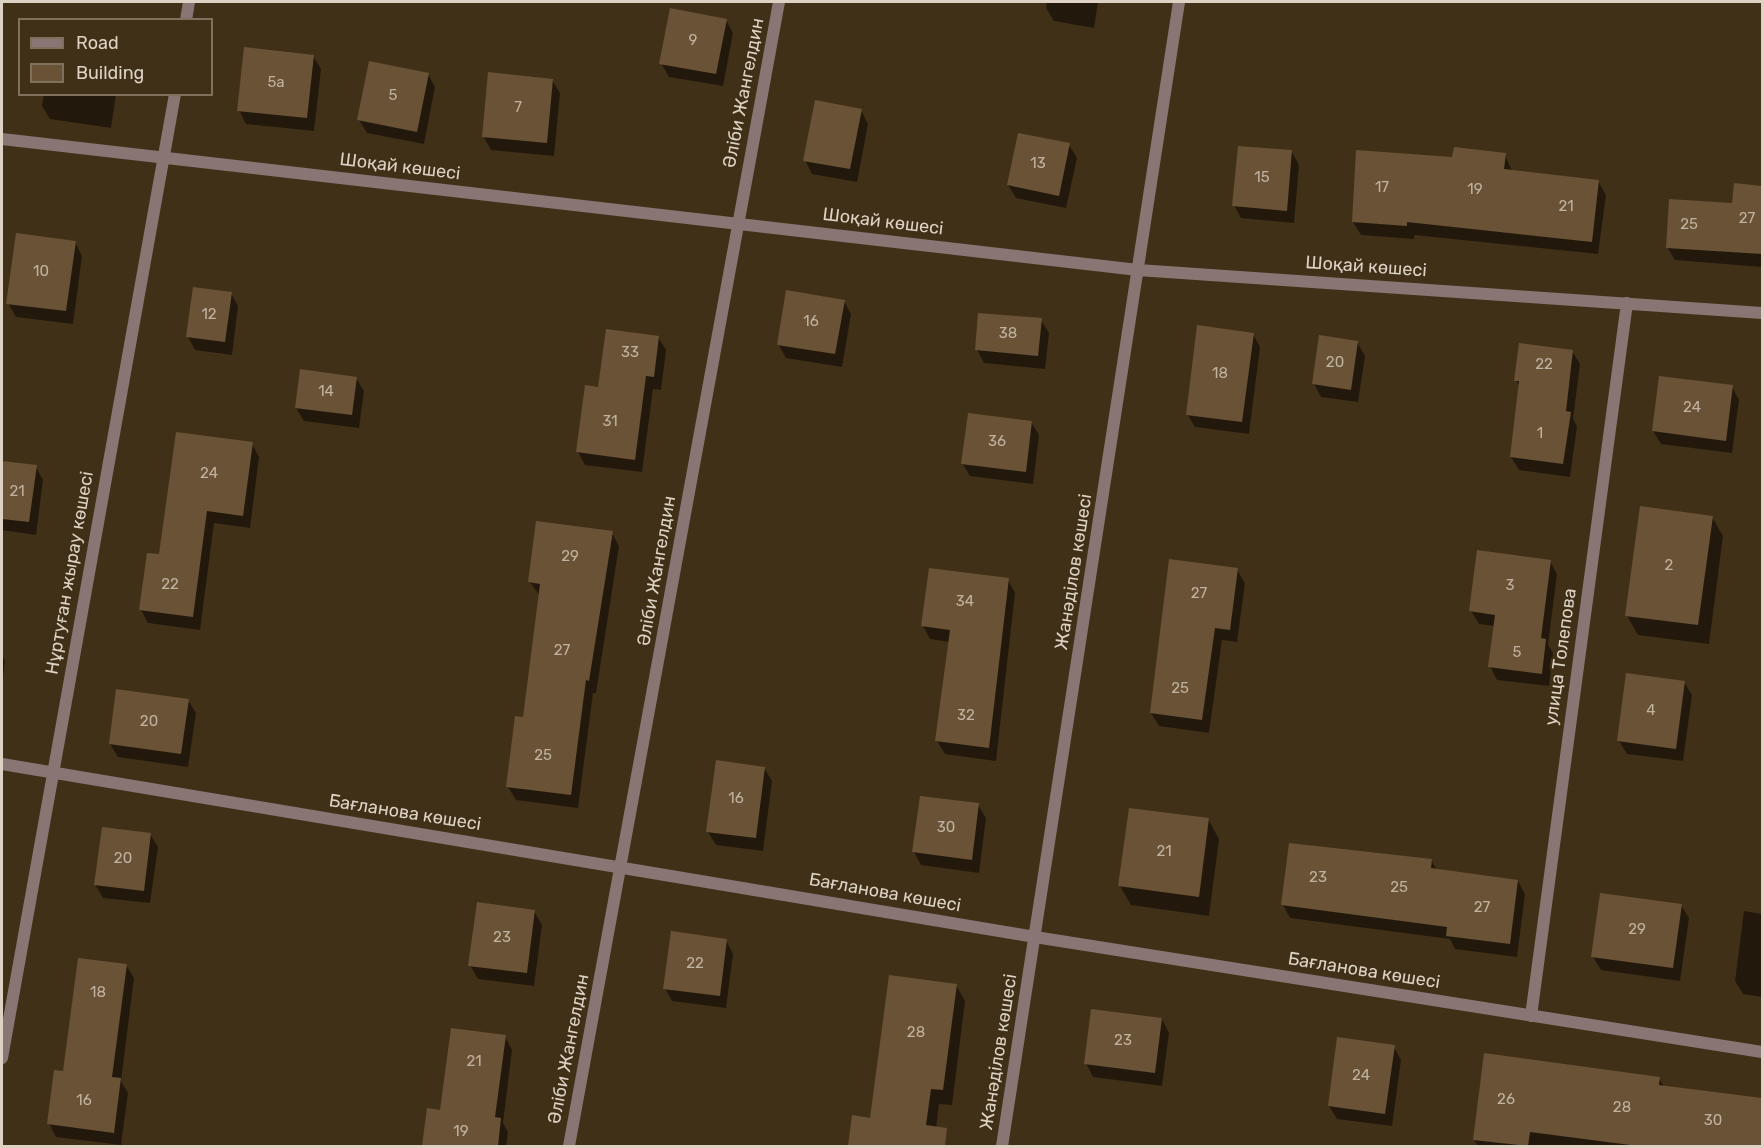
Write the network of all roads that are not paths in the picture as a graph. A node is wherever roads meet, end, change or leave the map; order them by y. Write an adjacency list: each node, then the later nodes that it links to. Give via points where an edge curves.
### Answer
1 (189, 2): 4 (street)
2 (779, 2): 8 (street, Әліби Жангелдин)
3 (1179, 2): 9 (street, Жанәділов көшесі)
4 (186, 18)
5 (175, 96): 7 (street, Нұртуған жырау көшесі)
6 (2, 139): 7 (street, Шоқай көшесі)
7 (165, 158): 8 (street, Шоқай көшесі); 13 (street, Нұртуған жырау көшесі)
8 (738, 224): 9 (street, Шоқай көшесі); 14 (street, Әліби Жангелдин)
9 (1138, 270): 10 (street, Шоқай көшесі); 15 (street, Жанәділов көшесі)
10 (1626, 303): 11 (street, Шоқай көшесі); 16 (street, улица Толепова)
11 (1762, 313)
12 (2, 764): 13 (street, Бағланова көшесі)
13 (51, 773): 14 (street, Бағланова көшесі); 18 (street, Нұртуған жырау көшесі)
14 (621, 867): 15 (street, Бағланова көшесі); 19 (street, Әліби Жангелдин)
15 (1035, 937): 16 (street, Бағланова көшесі); 20 (street, Жанәділов көшесі)
16 (1531, 1016): 17 (street, Бағланова көшесі)
17 (1762, 1052)
18 (2, 1058)
19 (568, 1146)
20 (1002, 1146)

